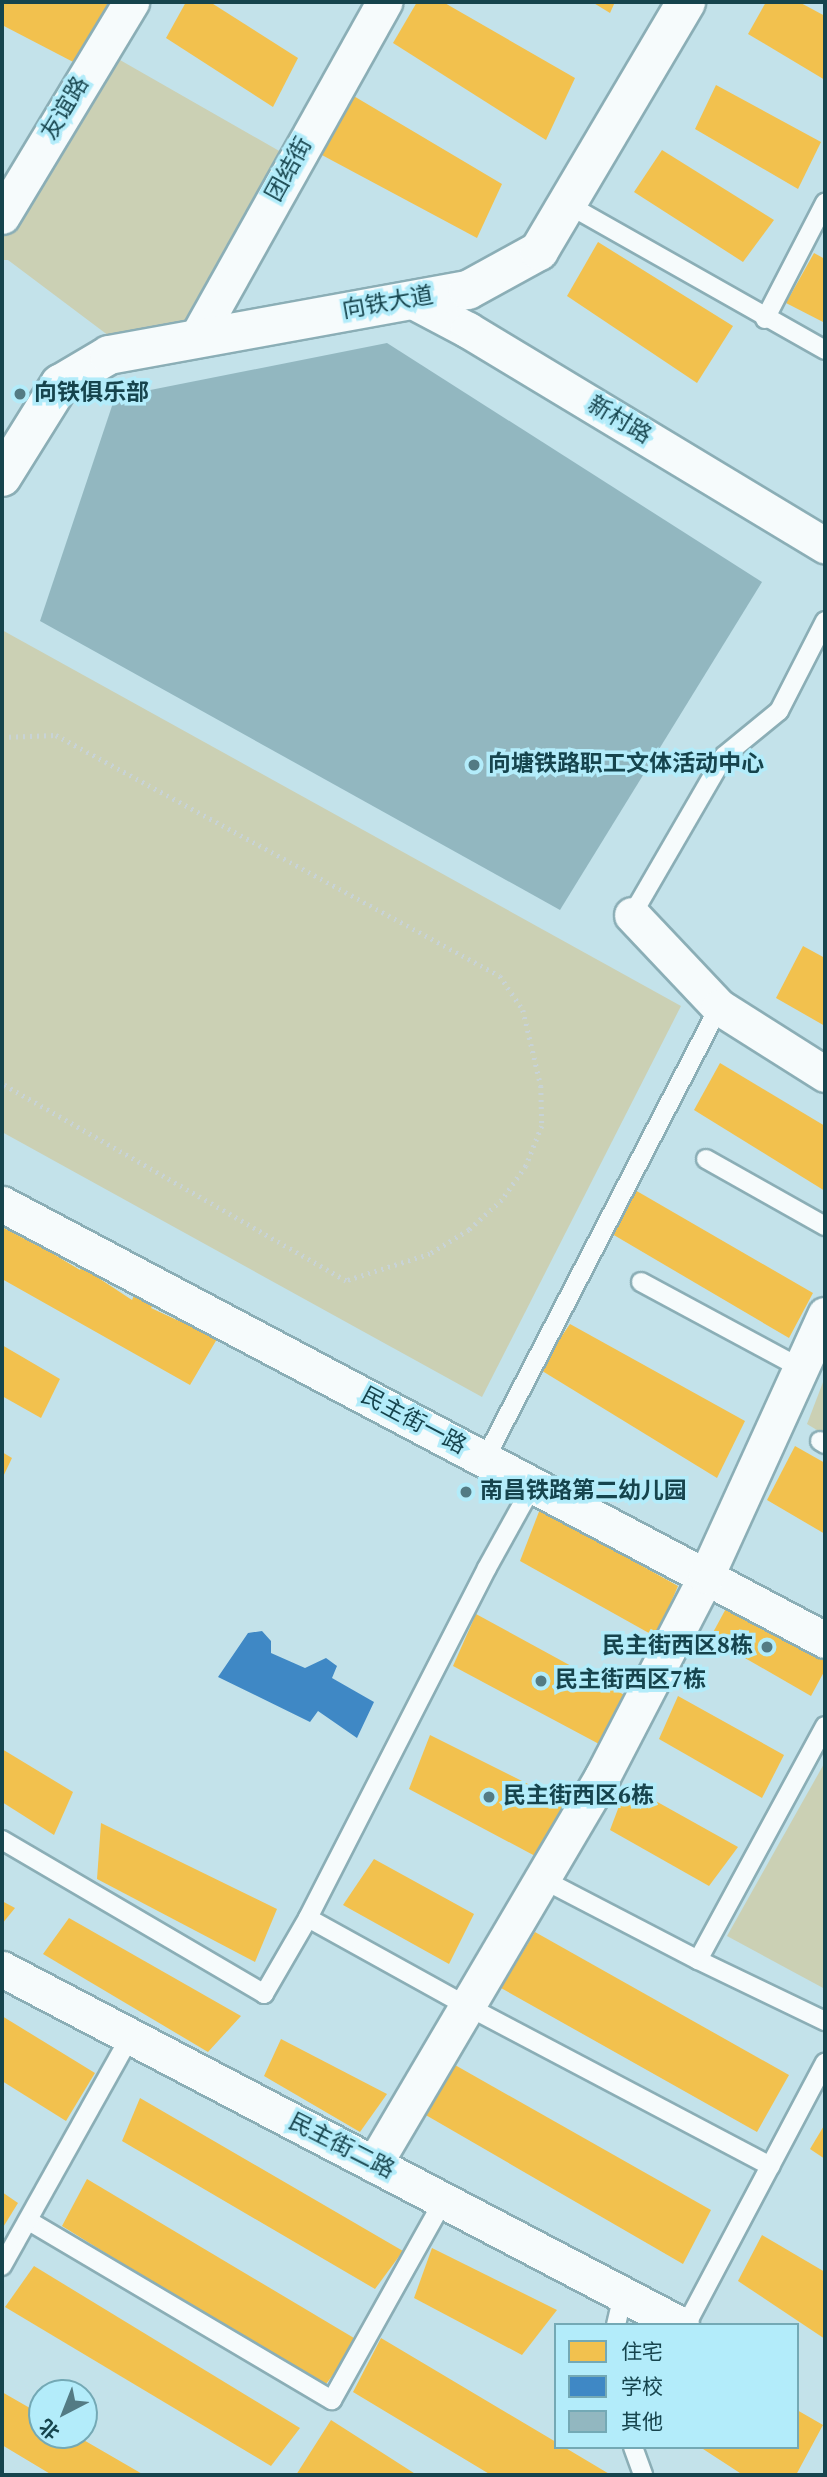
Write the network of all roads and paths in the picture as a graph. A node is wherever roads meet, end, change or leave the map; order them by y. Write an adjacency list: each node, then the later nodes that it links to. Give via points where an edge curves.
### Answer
1 (131, 2): 6 (street, 友谊路)
2 (384, 2): 9 (street, 团结街)
3 (686, 2): 5 (street, 向铁大道)
4 (825, 203): 8 (lane)
5 (567, 204): 7 (street, 向铁大道, via 539,251 468,290); 8 (lane)
6 (2, 216)
7 (411, 300): 9 (street, 向铁大道); 12 (street, 新村路)
8 (765, 319): 10 (lane)
9 (196, 339): 11 (street, 向铁大道, via 109,355 60,384)
10 (825, 351)
11 (2, 477)
12 (825, 545)
13 (825, 621): 15 (lane, via 779,711 724,756)
14 (2, 737): 18 (path, via 57,736 500,976 523,1010 541,1086 542,1126 526,1166 502,1200 469,1230 430,1254 346,1281)
15 (632, 915): 16 (street)
16 (719, 1007): 17 (street); 25 (lane)
17 (825, 1074)
18 (2, 1084)
19 (706, 1159): 21 (lane)
20 (2, 1203): 25 (street, 民主街一路)
21 (825, 1226)
22 (641, 1282): 24 (lane)
23 (825, 1315): 24 (street)
24 (801, 1368): 27 (street)
25 (485, 1459): 26 (street, 民主街一路)
26 (533, 1485): 27 (street, 民主街一路); 32 (lane)
27 (706, 1576): 28 (street, 民主街一路); 31 (street, via 602,1777)
28 (825, 1640)
29 (825, 1726): 33 (lane)
30 (2, 1840): 32 (lane, via 264,1994)
31 (542, 1879): 33 (lane); 35 (street)
32 (308, 1918): 35 (lane)
33 (698, 1960): 36 (lane)
34 (2, 1969): 37 (street, 民主街二路)
35 (467, 2006): 39 (street); 40 (lane)
36 (825, 2021)
37 (130, 2037): 39 (street, 民主街二路); 42 (lane)
38 (825, 2063): 40 (lane)
39 (374, 2164): 41 (street, 民主街二路)
40 (770, 2166): 46 (lane)
41 (444, 2200): 42 (lane, via 332,2400); 44 (street, 民主街二路)
42 (29, 2221): 43 (lane)
43 (2, 2266)
44 (619, 2309): 45 (street, 民主街二路)
45 (676, 2323)
46 (685, 2323)
47 (634, 2449): 48 (lane)
48 (643, 2475)

